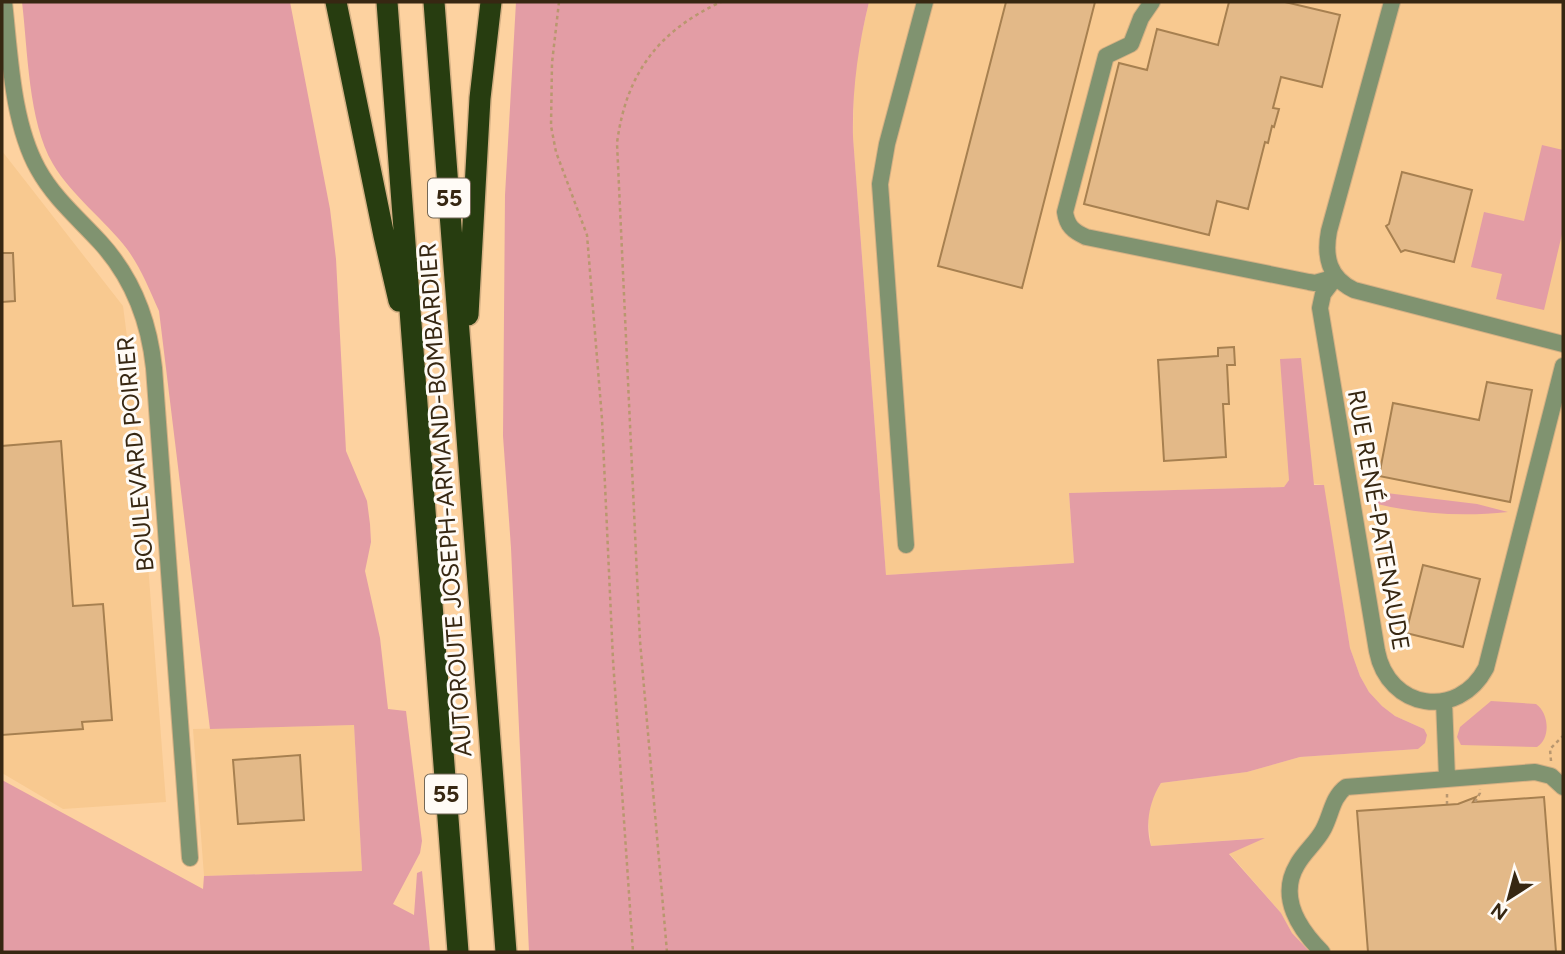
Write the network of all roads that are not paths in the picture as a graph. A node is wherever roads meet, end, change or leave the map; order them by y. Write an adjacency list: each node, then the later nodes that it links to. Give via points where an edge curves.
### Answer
1 (4, 2): 18 (street, BOULEVARD POIRIER, via 18,109 32,158 54,193 122,270 149,337)
2 (336, 2): 11 (highway)
3 (387, 2): 11 (highway, AUTOROUTE JOSEPH-ARMAND-BOMBARDIER / 55)
4 (434, 2): 13 (highway, AUTOROUTE JOSEPH-ARMAND-BOMBARDIER / 55)
5 (491, 2): 13 (highway, via 480,98)
6 (925, 2): 14 (street, via 880,184)
7 (1152, 2): 9 (street, via 1131,44 1106,57 1065,212 1070,228 1086,237 1309,282)
8 (1392, 2): 9 (street, via 1328,238 1328,261)
9 (1336, 277): 10 (street, via 1354,290); 15 (street, RUE RENÉ-PATENAUDE, via 1323,294 1321,308 1379,661 1388,680 1404,694 1423,701)
10 (1563, 344)
11 (414, 362): 19 (highway, AUTOROUTE JOSEPH-ARMAND-BOMBARDIER / 55)
12 (1563, 366): 15 (street, via 1488,662 1472,688)
13 (463, 394): 20 (highway, AUTOROUTE JOSEPH-ARMAND-BOMBARDIER / 55)
14 (906, 545)
15 (1444, 701): 16 (street)
16 (1447, 778): 17 (street, via 1535,772 1548,774); 21 (street, via 1351,786 1338,794 1324,828 1293,872 1289,893 1298,923)
17 (1563, 787)
18 (190, 858)
19 (458, 952)
20 (506, 952)
21 (1322, 952)

